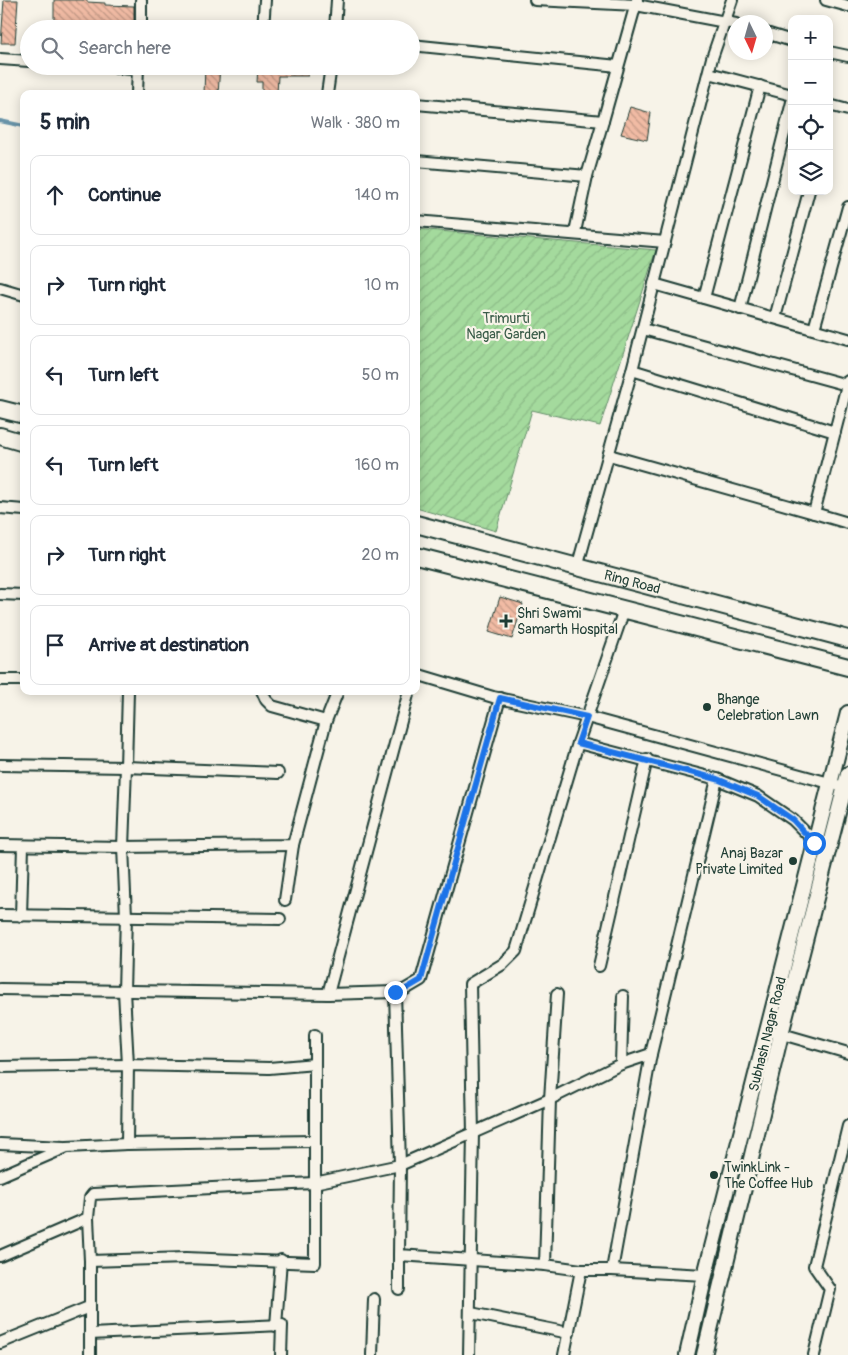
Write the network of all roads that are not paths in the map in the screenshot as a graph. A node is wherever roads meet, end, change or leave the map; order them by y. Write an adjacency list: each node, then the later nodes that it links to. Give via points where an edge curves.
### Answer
1 (141, 0): 9 (street)
2 (265, 0): 10 (street)
3 (337, 0): 11 (street)
4 (535, 0): 7 (street)
5 (732, 0): 12 (street)
6 (826, 0): 8 (street)
7 (637, 2): 12 (street); 21 (street)
8 (848, 6)
9 (141, 20)
10 (264, 20)
11 (335, 20)
12 (725, 20): 13 (street); 22 (street)
13 (728, 21)
14 (773, 35): 15 (street)
15 (788, 40)
16 (420, 46): 21 (street)
17 (833, 53): 18 (street)
18 (848, 56)
19 (0, 59): 20 (street)
20 (20, 60)
21 (618, 66): 33 (street)
22 (709, 73): 25 (street); 40 (street)
23 (138, 75): 26 (street)
24 (331, 75): 27 (street)
25 (760, 86): 28 (street); 44 (street)
26 (137, 90)
27 (330, 90)
28 (788, 94)
29 (420, 104): 33 (street)
30 (791, 105): 45 (street)
31 (833, 108): 32 (street)
32 (848, 110)
33 (603, 121): 35 (street)
34 (420, 161): 35 (street)
35 (588, 176): 39 (street)
36 (808, 195): 46 (street)
37 (848, 207): 48 (street)
38 (420, 221): 39 (street)
39 (576, 232): 40 (street)
40 (665, 242): 41 (street)
41 (654, 284): 44 (street); 47 (street)
42 (0, 288): 43 (street)
43 (20, 294)
44 (704, 298): 45 (street)
45 (740, 309): 46 (street)
46 (775, 318): 48 (street)
47 (643, 329): 50 (street); 51 (street)
48 (814, 330): 49 (street)
49 (848, 339)
50 (632, 370): 54 (street); 57 (street)
51 (848, 383): 54 (street)
52 (0, 408): 53 (main road)
53 (20, 414)
54 (835, 432): 60 (street)
55 (0, 436): 56 (main road)
56 (20, 442)
57 (609, 455): 60 (street); 64 (street)
58 (0, 508): 59 (street)
59 (20, 510)
60 (814, 513): 61 (street)
61 (848, 523)
62 (420, 525): 64 (main road, Ring Road)
63 (420, 557): 67 (main road)
64 (577, 568): 68 (main road, Ring Road)
65 (0, 594): 66 (street)
66 (20, 595)
67 (624, 610): 69 (main road); 80 (street)
68 (848, 639)
69 (848, 667)
70 (420, 675): 77 (street)
71 (0, 680): 72 (street)
72 (20, 680)
73 (128, 695): 83 (street)
74 (265, 695): 79 (street, via 272,706)
75 (336, 695): 79 (street)
76 (408, 695): 102 (street)
77 (500, 698): 80 (street); 101 (street, via 421,980)
78 (848, 713): 86 (street, Subhash Nagar Road)
79 (326, 722): 88 (street)
80 (582, 730): 81 (street); 86 (street); 115 (street, via 516,951 497,968 470,984)
81 (647, 759): 85 (street); 98 (street)
82 (0, 765): 83 (street)
83 (126, 767): 84 (street); 91 (street)
84 (278, 773)
85 (717, 779): 87 (street, via 758,796 793,820); 107 (street)
86 (843, 783): 87 (street, Subhash Nagar Road); 92 (street)
87 (814, 843): 92 (street); 105 (street, Subhash Nagar Road)
88 (293, 845): 91 (street); 93 (street)
89 (0, 846): 90 (street)
90 (23, 846): 91 (street); 95 (street)
91 (123, 847): 96 (street)
92 (827, 854): 105 (street)
93 (285, 900)
94 (0, 915): 95 (street)
95 (21, 916): 96 (street)
96 (126, 916): 97 (street); 100 (street)
97 (280, 920)
98 (599, 966)
99 (0, 989): 100 (street)
100 (124, 991): 102 (street); 111 (street)
101 (395, 992): 102 (street); 120 (street)
102 (328, 994)
103 (557, 994): 113 (street)
104 (623, 996): 110 (street)
105 (774, 1032): 108 (street); 132 (street, Subhash Nagar Road); 147 (street)
106 (315, 1034): 109 (street)
107 (651, 1054): 110 (street); 131 (street)
108 (848, 1054)
109 (315, 1064): 111 (street, via 270,1068); 116 (street)
110 (621, 1064): 113 (street)
111 (128, 1065): 112 (street); 118 (street)
112 (0, 1067)
113 (550, 1099): 115 (street); 129 (street)
114 (848, 1126): 148 (street, via 814,1266 830,1289)
115 (473, 1132): 120 (street); 126 (street)
116 (314, 1141): 118 (street); 122 (street)
117 (0, 1144): 119 (street)
118 (127, 1144): 119 (street)
119 (67, 1148): 121 (street)
120 (400, 1165): 122 (street); 124 (street)
121 (0, 1176)
122 (314, 1183): 123 (street, via 93,1194); 127 (street, via 314,1263)
123 (88, 1218): 125 (street); 128 (street)
124 (399, 1255): 126 (street); 133 (street)
125 (0, 1256)
126 (470, 1259): 129 (street); 136 (street)
127 (281, 1260): 128 (street); 137 (street)
128 (90, 1261): 135 (street)
129 (545, 1265): 130 (street)
130 (581, 1270): 131 (street); 138 (street)
131 (612, 1270): 132 (street)
132 (705, 1276): 146 (street, Subhash Nagar Road)
133 (399, 1289)
134 (374, 1299): 143 (street)
135 (89, 1307): 139 (street); 140 (street)
136 (471, 1313): 138 (street); 144 (street)
137 (276, 1326): 139 (street); 142 (street, via 282,1325)
138 (569, 1332): 145 (street)
139 (90, 1334): 141 (street)
140 (0, 1343)
141 (90, 1355)
142 (281, 1355)
143 (372, 1355)
144 (469, 1355)
145 (564, 1355)
146 (687, 1355)
147 (704, 1355)
148 (814, 1355)

